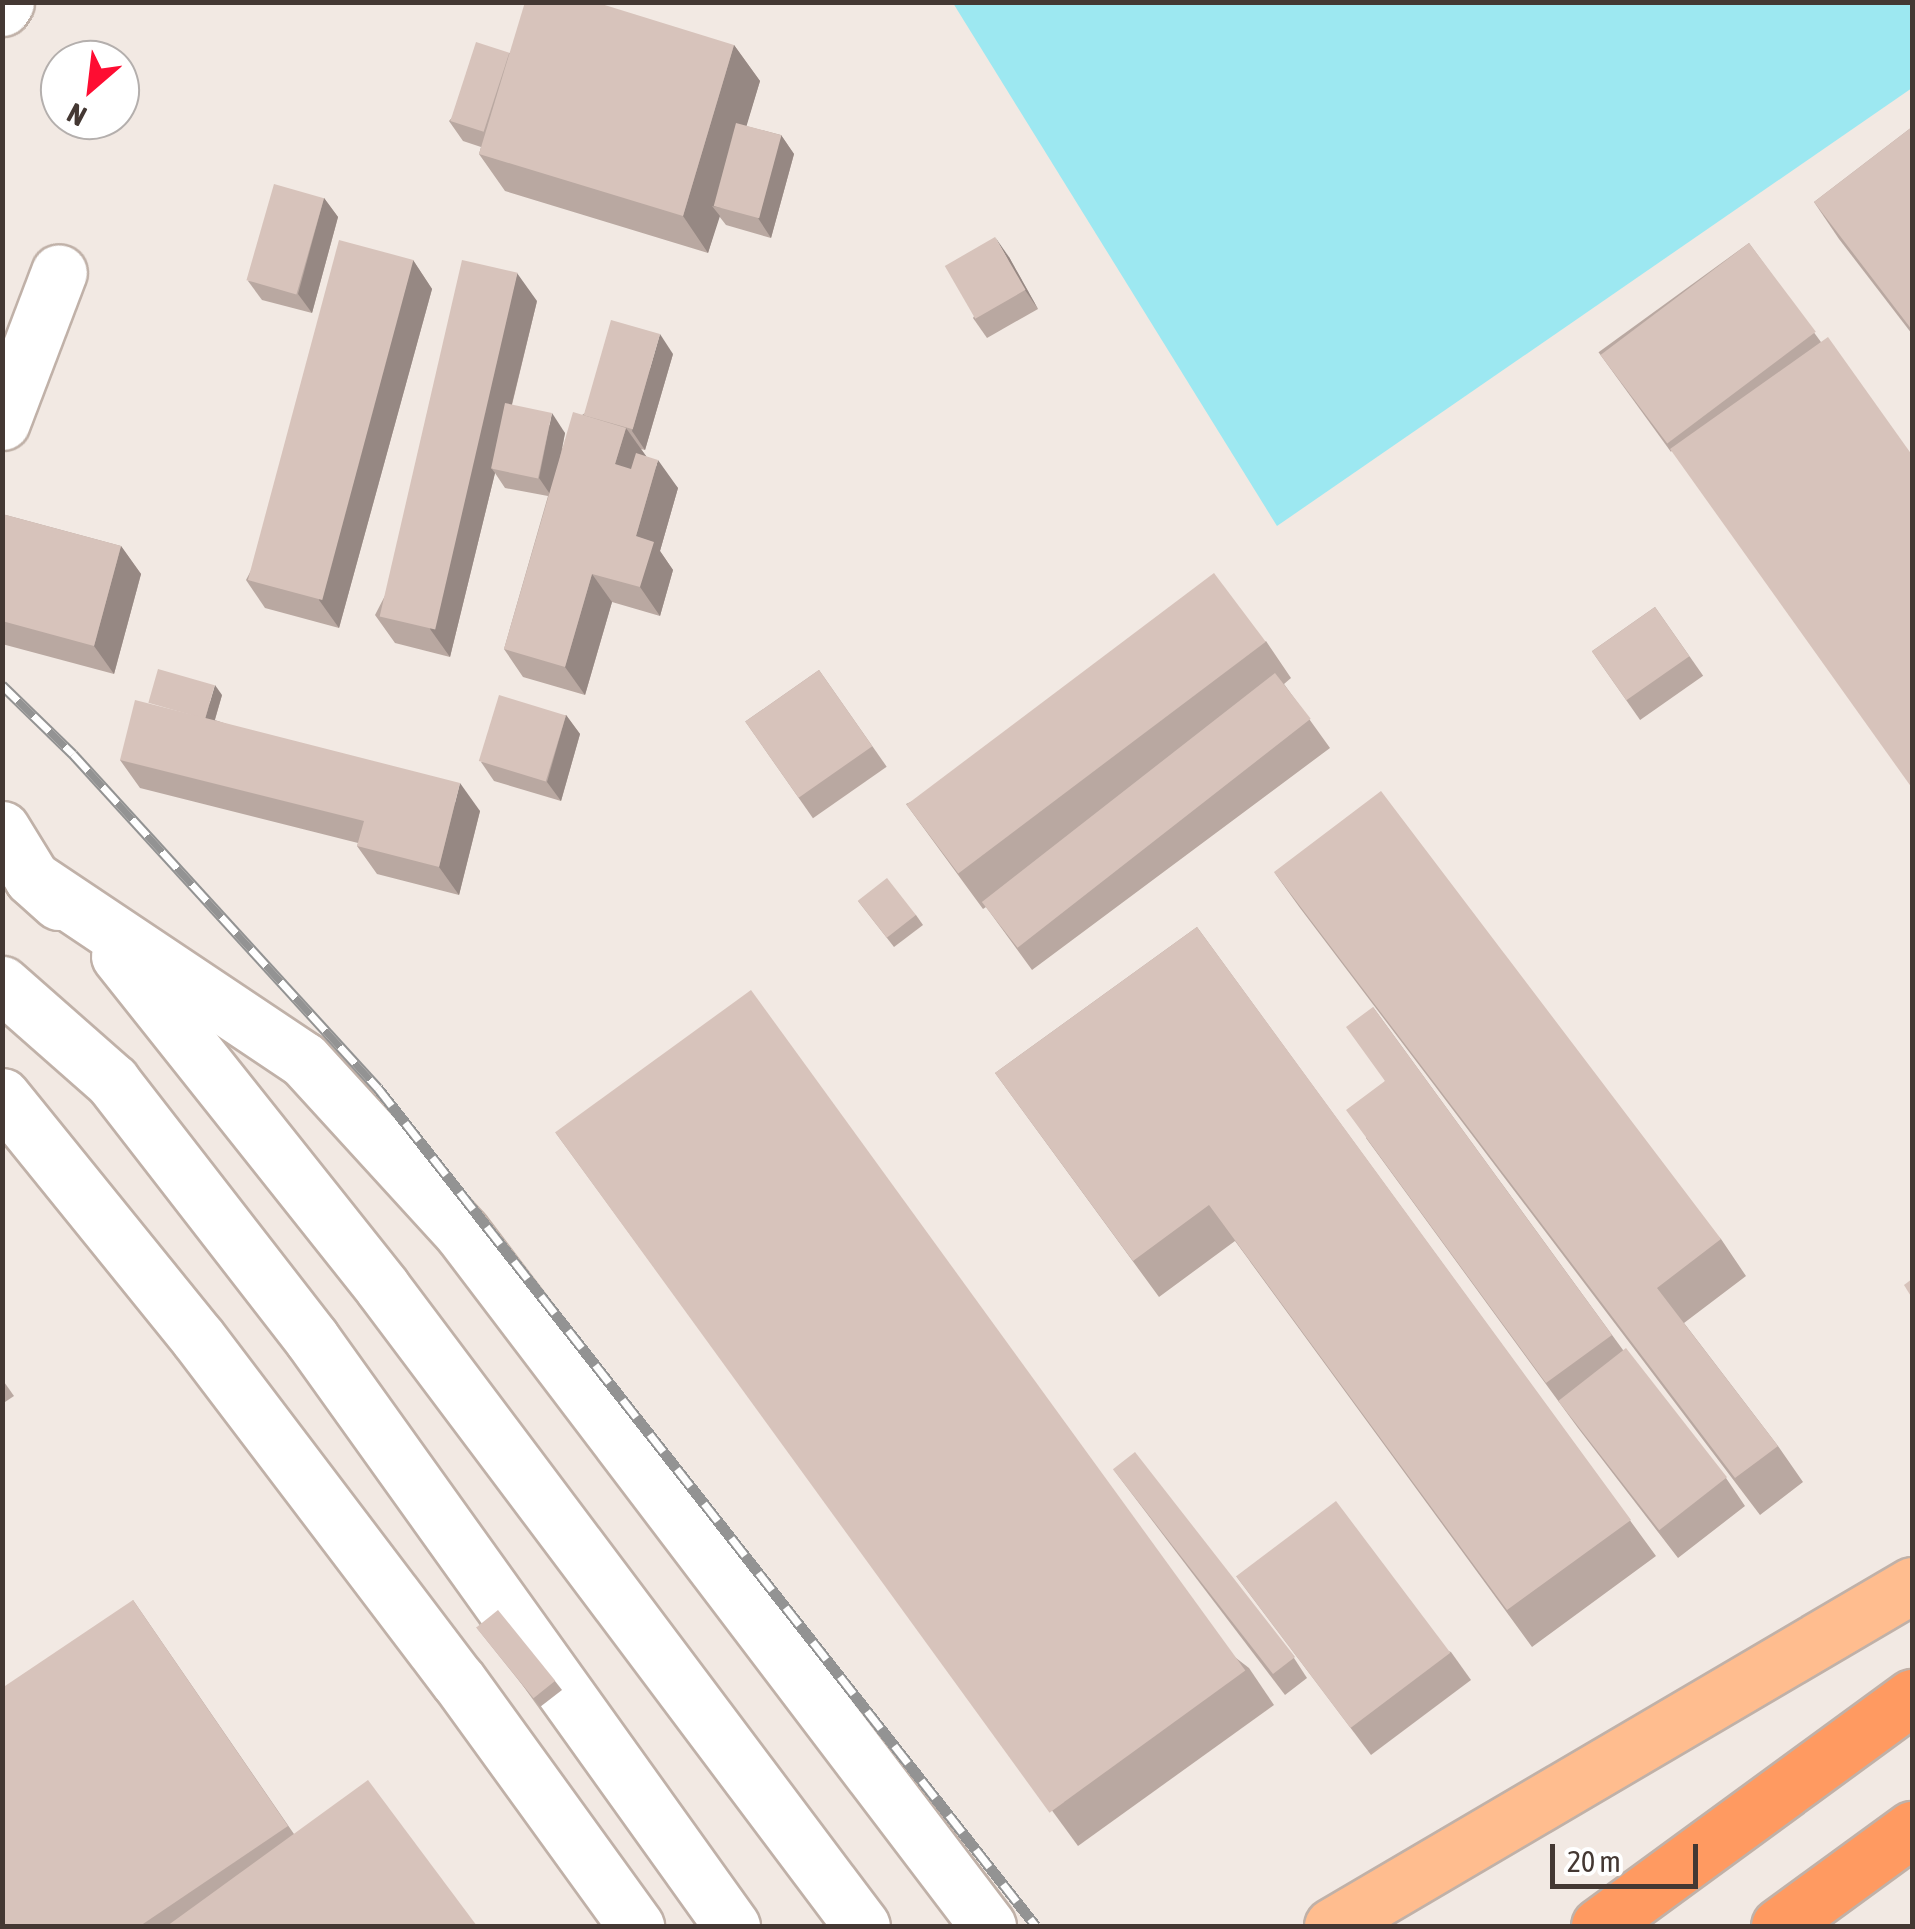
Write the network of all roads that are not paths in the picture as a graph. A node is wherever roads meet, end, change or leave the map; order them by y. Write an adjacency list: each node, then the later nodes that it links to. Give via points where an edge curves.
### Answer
1 (59, 272): 2 (street)
2 (2, 422)
3 (2, 829): 4 (street)
4 (32, 878): 12 (street, via 114,950 382,1287); 13 (street, via 318,1074 462,1233)
5 (2, 984): 11 (street, via 112,1081 312,1338)
6 (2, 1096): 10 (street, via 222,1369)
7 (1912, 1585): 14 (main road)
8 (1912, 1697): 15 (highway)
9 (1912, 1829): 16 (highway)
10 (636, 1926)
11 (732, 1926)
12 (862, 1926)
13 (988, 1926)
14 (1332, 1926)
15 (1600, 1926)
16 (1779, 1926)

